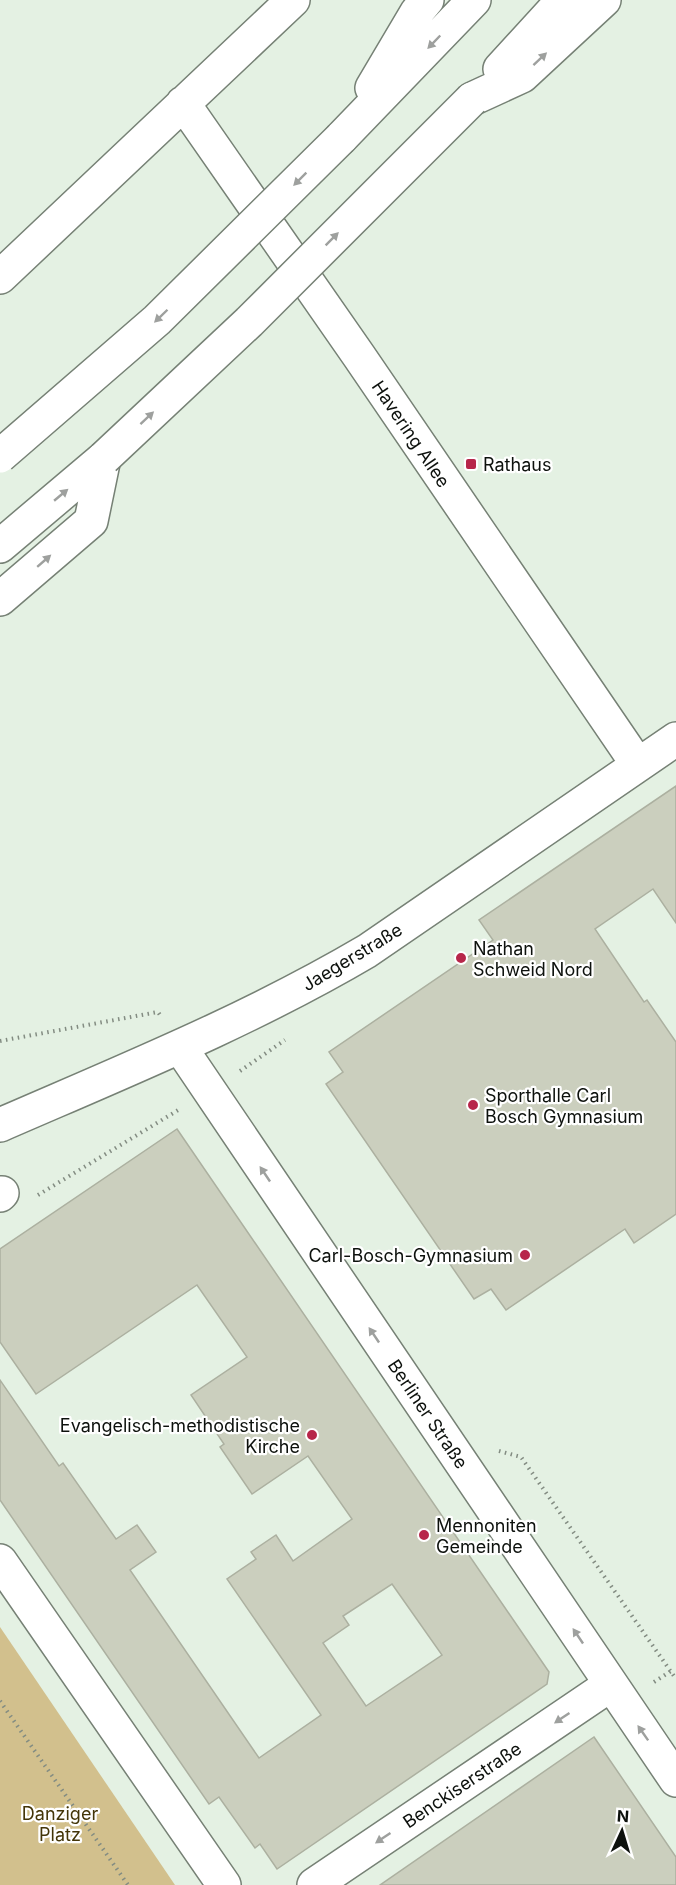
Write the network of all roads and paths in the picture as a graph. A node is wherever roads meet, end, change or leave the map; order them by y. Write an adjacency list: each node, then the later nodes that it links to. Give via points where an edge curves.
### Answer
1 (293, 0): 7 (main road)
2 (427, 0): 8 (main road)
3 (474, 0): 8 (main road, one-way to 8)
4 (563, 0): 6 (main road)
5 (604, 0): 6 (main road, one-way to 5, via 522,76)
6 (472, 99): 11 (main road, one-way to 6, bridge, via 249,322)
7 (183, 104): 9 (main road); 15 (main road, Havering Allee)
8 (341, 138): 10 (main road, one-way to 10, bridge, via 157,320)
9 (0, 277)
10 (0, 456)
11 (104, 458): 12 (main road, one-way to 11); 13 (main road, one-way to 11, via 91,521)
12 (0, 546)
13 (0, 599)
14 (676, 739): 15 (main road, Jaegerstraße)
15 (638, 765): 17 (main road, Jaegerstraße, via 367,951)
16 (0, 1041): 17 (path, via 158,1012)
17 (180, 1047): 18 (main road, Berliner Straße); 19 (main road, Jaegerstraße)
18 (210, 1091): 20 (path, via 35,1197); 24 (main road, Berliner Straße, one-way to 18)
19 (0, 1125)
20 (1, 1194)
21 (0, 1561): 28 (main road)
22 (671, 1671): 23 (path)
23 (676, 1679)
24 (610, 1685): 26 (main road, Berliner Straße, one-way to 24); 29 (main road, Benckiserstraße, one-way to 29)
25 (0, 1701): 27 (path)
26 (676, 1780)
27 (128, 1885)
28 (224, 1885)
29 (314, 1885)

